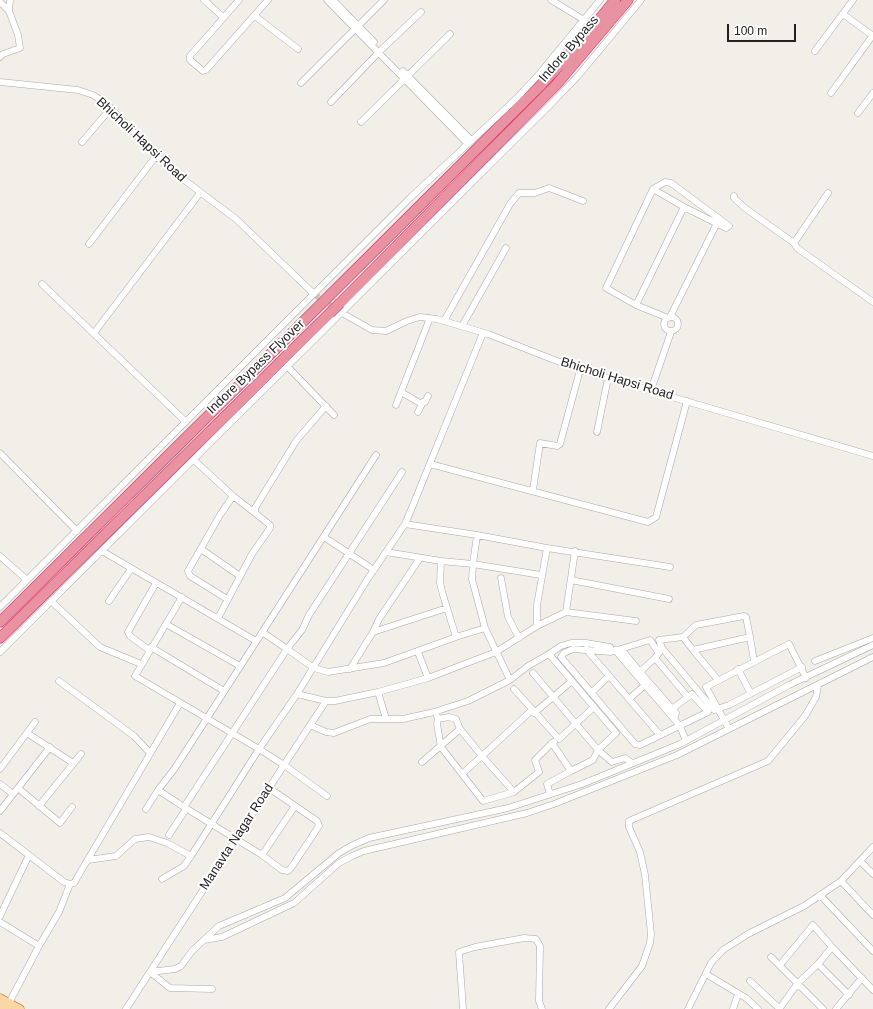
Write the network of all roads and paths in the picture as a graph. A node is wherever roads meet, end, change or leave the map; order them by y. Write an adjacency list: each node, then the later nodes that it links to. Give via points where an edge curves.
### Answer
1 (10, 0): 15 (street)
2 (204, 0): 19 (street)
3 (239, 0): 19 (street)
4 (268, 0): 18 (street)
5 (327, 0): 21 (street)
6 (333, 0): 21 (street)
7 (384, 0): 21 (street)
8 (551, 0): 20 (street)
9 (600, 0): 20 (street)
10 (615, 0): 35 (highway, Indore Bypass)
11 (628, 0): 35 (highway, Indore Bypass, via 584,53)
12 (641, 0): 35 (street, via 578,76)
13 (853, 0): 17 (street)
14 (0, 2): 15 (street)
15 (9, 11): 27 (street, via 20,48)
16 (421, 12): 25 (street)
17 (842, 14): 23 (street); 26 (street)
18 (255, 16): 19 (street, via 203,71 190,60 190,56); 24 (street)
19 (223, 17)
20 (584, 20): 35 (street, via 537,76)
21 (357, 27): 25 (street); 30 (street)
22 (450, 34): 28 (street)
23 (873, 36): 31 (street)
24 (298, 49)
25 (380, 51): 28 (street); 33 (street)
26 (815, 52)
27 (0, 57)
28 (406, 77): 37 (street); 39 (street)
29 (0, 82): 34 (street, Bhicholi Hapsi Road, via 78,90 93,95)
30 (301, 83)
31 (831, 92)
32 (873, 93): 36 (street)
33 (331, 102)
34 (111, 108): 38 (street); 40 (street, Bhicholi Hapsi Road)
35 (524, 112): 39 (street); 55 (street); 119 (highway, Indore Bypass Flyover, bridge, via 484,143); 128 (highway, Indore Bypass Flyover, bridge, via 477,165)
36 (858, 113)
37 (361, 122)
38 (82, 142)
39 (469, 142): 52 (street)
40 (156, 156): 42 (street, Bhicholi Hapsi Road); 49 (street)
41 (653, 189): 46 (street); 47 (street, via 665,182 671,183 728,226 727,228); 54 (street, via 606,285 607,290)
42 (200, 192): 52 (street, Bhicholi Hapsi Road, via 236,220); 61 (street)
43 (828, 193): 48 (street)
44 (734, 196): 48 (street, via 745,208)
45 (583, 201): 58 (street, via 550,188 534,193 519,193 510,204)
46 (684, 207): 47 (street); 54 (street)
47 (717, 223): 57 (street)
48 (794, 243): 53 (street, via 797,248)
49 (89, 244)
50 (506, 248): 59 (street)
51 (42, 284): 61 (street)
52 (314, 294): 75 (street)
53 (873, 302)
54 (636, 305): 57 (street)
55 (342, 313): 56 (street, Bhicholi Hapsi Road, via 372,330 386,331 420,317); 63 (street)
56 (430, 318): 58 (street, Bhicholi Hapsi Road); 67 (street)
57 (669, 318): 60 (street, via 664,325); 60 (street, via 674,318 678,324)
58 (444, 321): 59 (street, Bhicholi Hapsi Road)
59 (462, 326): 62 (street, Bhicholi Hapsi Road)
60 (671, 332): 66 (street)
61 (94, 333): 75 (street)
62 (483, 333): 64 (street, Bhicholi Hapsi Road); 81 (street)
63 (287, 366): 72 (street); 80 (street)
64 (580, 370): 65 (street, Bhicholi Hapsi Road); 83 (street, via 560,444 540,444)
65 (608, 378): 66 (street, Bhicholi Hapsi Road); 76 (street)
66 (651, 390): 69 (street, Bhicholi Hapsi Road)
67 (401, 392): 70 (street, via 412,397 415,402); 71 (street)
68 (428, 396): 70 (street)
69 (687, 401): 79 (street, Bhicholi Hapsi Road); 83 (street, via 656,517 652,521)
70 (423, 402): 73 (street)
71 (396, 405)
72 (326, 406): 74 (street); 85 (street, via 296,441 255,508)
73 (418, 412)
74 (334, 415)
75 (186, 422): 87 (street)
76 (597, 432)
77 (0, 454): 87 (street)
78 (376, 455): 89 (street)
79 (873, 456)
80 (194, 460): 84 (street); 92 (street)
81 (430, 464): 83 (street); 86 (street)
82 (402, 472): 94 (street)
83 (533, 490)
84 (234, 496): 85 (street); 91 (street)
85 (255, 513): 103 (street, via 270,525 270,528)
86 (404, 524): 88 (street); 95 (street)
87 (77, 531): 106 (street)
88 (477, 535): 90 (street); 99 (street)
89 (324, 537): 94 (street); 123 (street)
90 (547, 548): 93 (street); 104 (street)
91 (201, 549): 103 (street); 110 (street, via 188,574)
92 (102, 551): 101 (street); 112 (street)
93 (574, 551): 100 (street); 107 (street)
94 (349, 552): 102 (street); 134 (street, via 302,630)
95 (386, 552): 97 (street); 102 (street)
96 (0, 556): 106 (street)
97 (420, 558): 98 (street); 124 (street)
98 (441, 561): 99 (street); 115 (street, via 440,583)
99 (473, 564): 104 (street); 122 (street, via 472,579)
100 (670, 567)
101 (131, 569): 108 (street); 113 (street)
102 (374, 570): 149 (street)
103 (240, 576): 110 (street)
104 (541, 576): 121 (street)
105 (501, 578): 129 (street, via 508,617)
106 (27, 580): 114 (street)
107 (571, 580): 111 (street); 116 (street)
108 (156, 583): 109 (street); 133 (street, via 128,632)
109 (182, 597): 117 (street); 120 (street)
110 (227, 599): 117 (street)
111 (669, 599)
112 (51, 601): 138 (street); 146 (street, via 100,647)
113 (109, 601)
114 (0, 607)
115 (447, 608): 124 (street); 125 (street)
116 (566, 612): 118 (street); 121 (street)
117 (218, 618): 131 (street)
118 (636, 621)
119 (0, 622)
120 (166, 624): 133 (street); 147 (street)
121 (537, 626): 129 (street)
122 (484, 628): 125 (street); 140 (street)
123 (262, 632): 131 (street); 134 (street)
124 (373, 632): 150 (street)
125 (456, 637): 139 (street)
126 (683, 637): 127 (street, via 696,625 745,616); 137 (street); 175 (street, via 660,639 659,643 714,710)
127 (750, 637): 137 (street); 144 (street)
128 (0, 638)
129 (519, 638): 140 (street)
130 (873, 638): 145 (street)
131 (256, 641): 147 (street)
132 (873, 645): 156 (street)
133 (150, 649): 146 (street); 164 (street)
134 (287, 649): 149 (street); 190 (street)
135 (586, 649): 136 (street, via 605,652); 154 (street); 167 (street, via 573,649 561,657)
136 (615, 649): 141 (street, via 586,643 571,643); 143 (street, via 650,640 659,653); 152 (street); 161 (street)
137 (693, 650): 158 (street)
138 (0, 652)
139 (418, 652): 150 (street, via 384,663); 155 (street)
140 (496, 652): 155 (street); 157 (street)
141 (549, 654): 157 (street); 160 (street)
142 (873, 657): 162 (street)
143 (655, 658): 152 (street); 170 (street)
144 (754, 661): 148 (street, via 789,644); 151 (street)
145 (815, 661)
146 (141, 664): 173 (street, via 135,676)
147 (240, 666): 164 (street)
148 (802, 667): 156 (street); 166 (street)
149 (314, 668): 150 (street, via 328,672); 168 (street)
150 (350, 669)
151 (738, 669): 158 (street); 166 (street)
152 (640, 672): 176 (street)
153 (534, 673): 169 (street)
154 (609, 676): 167 (street); 171 (street)
155 (428, 678): 165 (street)
156 (806, 678): 182 (street)
157 (510, 680): 178 (street, via 468,701)
158 (718, 680): 175 (street, via 706,687)
159 (59, 681): 199 (street, via 134,736)
160 (572, 681): 169 (street); 174 (street)
161 (645, 685): 171 (street); 176 (street)
162 (818, 685): 188 (street); 265 (street, via 816,697 805,716 768,761 629,821 645,875 651,934 642,966)
163 (514, 689): 177 (street)
164 (224, 692): 179 (street)
165 (378, 692): 172 (street); 180 (street)
166 (750, 692): 175 (street, via 729,705)
167 (591, 693): 191 (street, via 635,744 640,745)
168 (297, 694): 172 (street); 197 (street)
169 (553, 696): 177 (street); 184 (street)
170 (687, 696): 176 (street); 186 (street, via 694,695 708,712)
171 (629, 699): 191 (street)
172 (326, 701): 185 (street, Manavta Nagar Road)
173 (180, 703): 179 (street); 199 (street)
174 (594, 707): 184 (street); 198 (street, via 616,733)
175 (718, 708): 182 (street)
176 (670, 710): 186 (street)
177 (533, 711): 192 (street); 201 (street)
178 (434, 712): 180 (street, via 403,719); 181 (street)
179 (207, 719): 190 (street); 212 (street)
180 (386, 719): 185 (street, via 370,719 334,733)
181 (438, 719): 187 (street, via 456,719); 196 (street)
182 (724, 720): 188 (street); 193 (street)
183 (35, 722): 189 (street)
184 (576, 723): 192 (street); 198 (street)
185 (310, 725): 205 (street, Manavta Nagar Road)
186 (680, 726): 191 (street); 193 (street)
187 (460, 729): 196 (street); 201 (street)
188 (728, 729): 241 (street, via 677,756 554,804 527,813 364,851 339,863 294,903 222,937)
189 (28, 733): 195 (street); 206 (street)
190 (231, 733): 197 (street); 220 (street)
191 (660, 735)
192 (559, 739): 194 (street)
193 (686, 741): 204 (street)
194 (552, 743): 207 (street); 213 (street, via 535,760 538,772)
195 (50, 747): 203 (street); 210 (street)
196 (441, 747): 202 (street); 208 (street)
197 (258, 749): 205 (street); 223 (street)
198 (598, 750): 204 (street, via 612,762 625,758); 207 (street, via 592,760)
199 (150, 753): 231 (street)
200 (81, 754): 203 (street)
201 (482, 756): 208 (street); 213 (street)
202 (422, 762)
203 (73, 763): 217 (street)
204 (632, 763): 215 (street)
205 (284, 765): 211 (street, Manavta Nagar Road); 216 (street)
206 (0, 769)
207 (571, 771): 215 (street, via 546,784)
208 (462, 774): 213 (street, via 483,801)
209 (0, 784): 214 (street)
210 (18, 788): 214 (street); 217 (street)
211 (269, 788): 218 (street); 226 (street, Manavta Nagar Road)
212 (158, 790): 220 (street); 221 (street)
213 (514, 792)
214 (13, 794): 222 (street)
215 (550, 794): 241 (street, via 508,808 363,841 339,853 285,898 219,926)
216 (327, 796)
217 (39, 806): 219 (street, via 60,823)
218 (296, 806): 229 (street); 229 (street, via 317,821 319,826 291,868 288,871 282,870)
219 (72, 807)
220 (185, 808): 223 (street); 225 (street)
221 (146, 809)
222 (0, 811)
223 (212, 824): 226 (street); 230 (street)
224 (0, 833): 228 (street)
225 (169, 835)
226 (236, 839): 229 (street); 248 (street, Manavta Nagar Road)
227 (873, 847): 232 (street)
228 (29, 855): 236 (street); 239 (street)
229 (262, 855)
230 (191, 856): 231 (street, via 149,837 134,839 116,856); 234 (street, via 184,866)
231 (88, 860): 236 (street, via 74,883)
232 (860, 861): 233 (street); 235 (street)
233 (873, 874)
234 (162, 879)
235 (841, 881): 237 (street); 238 (street)
236 (70, 884): 242 (street, via 59,912)
237 (820, 895): 244 (street); 249 (street, via 723,950 711,963)
238 (873, 915)
239 (0, 916)
240 (0, 922): 242 (street)
241 (204, 940): 248 (street, via 175,970)
242 (39, 946): 259 (street)
243 (832, 947): 246 (street); 247 (street, via 813,925); 250 (street)
244 (873, 951)
245 (771, 957): 247 (street)
246 (818, 964): 252 (street); 256 (street)
247 (780, 965): 252 (street)
248 (150, 972): 253 (street, via 170,988); 262 (street, Manavta Nagar Road)
249 (706, 974): 255 (street); 266 (street)
250 (862, 978): 254 (street); 256 (street)
251 (750, 981): 268 (street)
252 (797, 984): 268 (street); 269 (street)
253 (212, 989)
254 (873, 990)
255 (738, 994): 260 (street); 267 (street)
256 (849, 995): 270 (street)
257 (0, 998): 259 (main road)
258 (0, 1005): 259 (main road)
259 (8, 1007): 261 (main road)
260 (734, 1008)
261 (20, 1009)
262 (126, 1009)
263 (463, 1009): 264 (street, via 459,952 524,938 536,940 540,946 539,1001)
264 (542, 1009)
265 (609, 1009)
266 (688, 1009)
267 (758, 1009)
268 (780, 1009)
269 (823, 1009)
270 (836, 1009)

